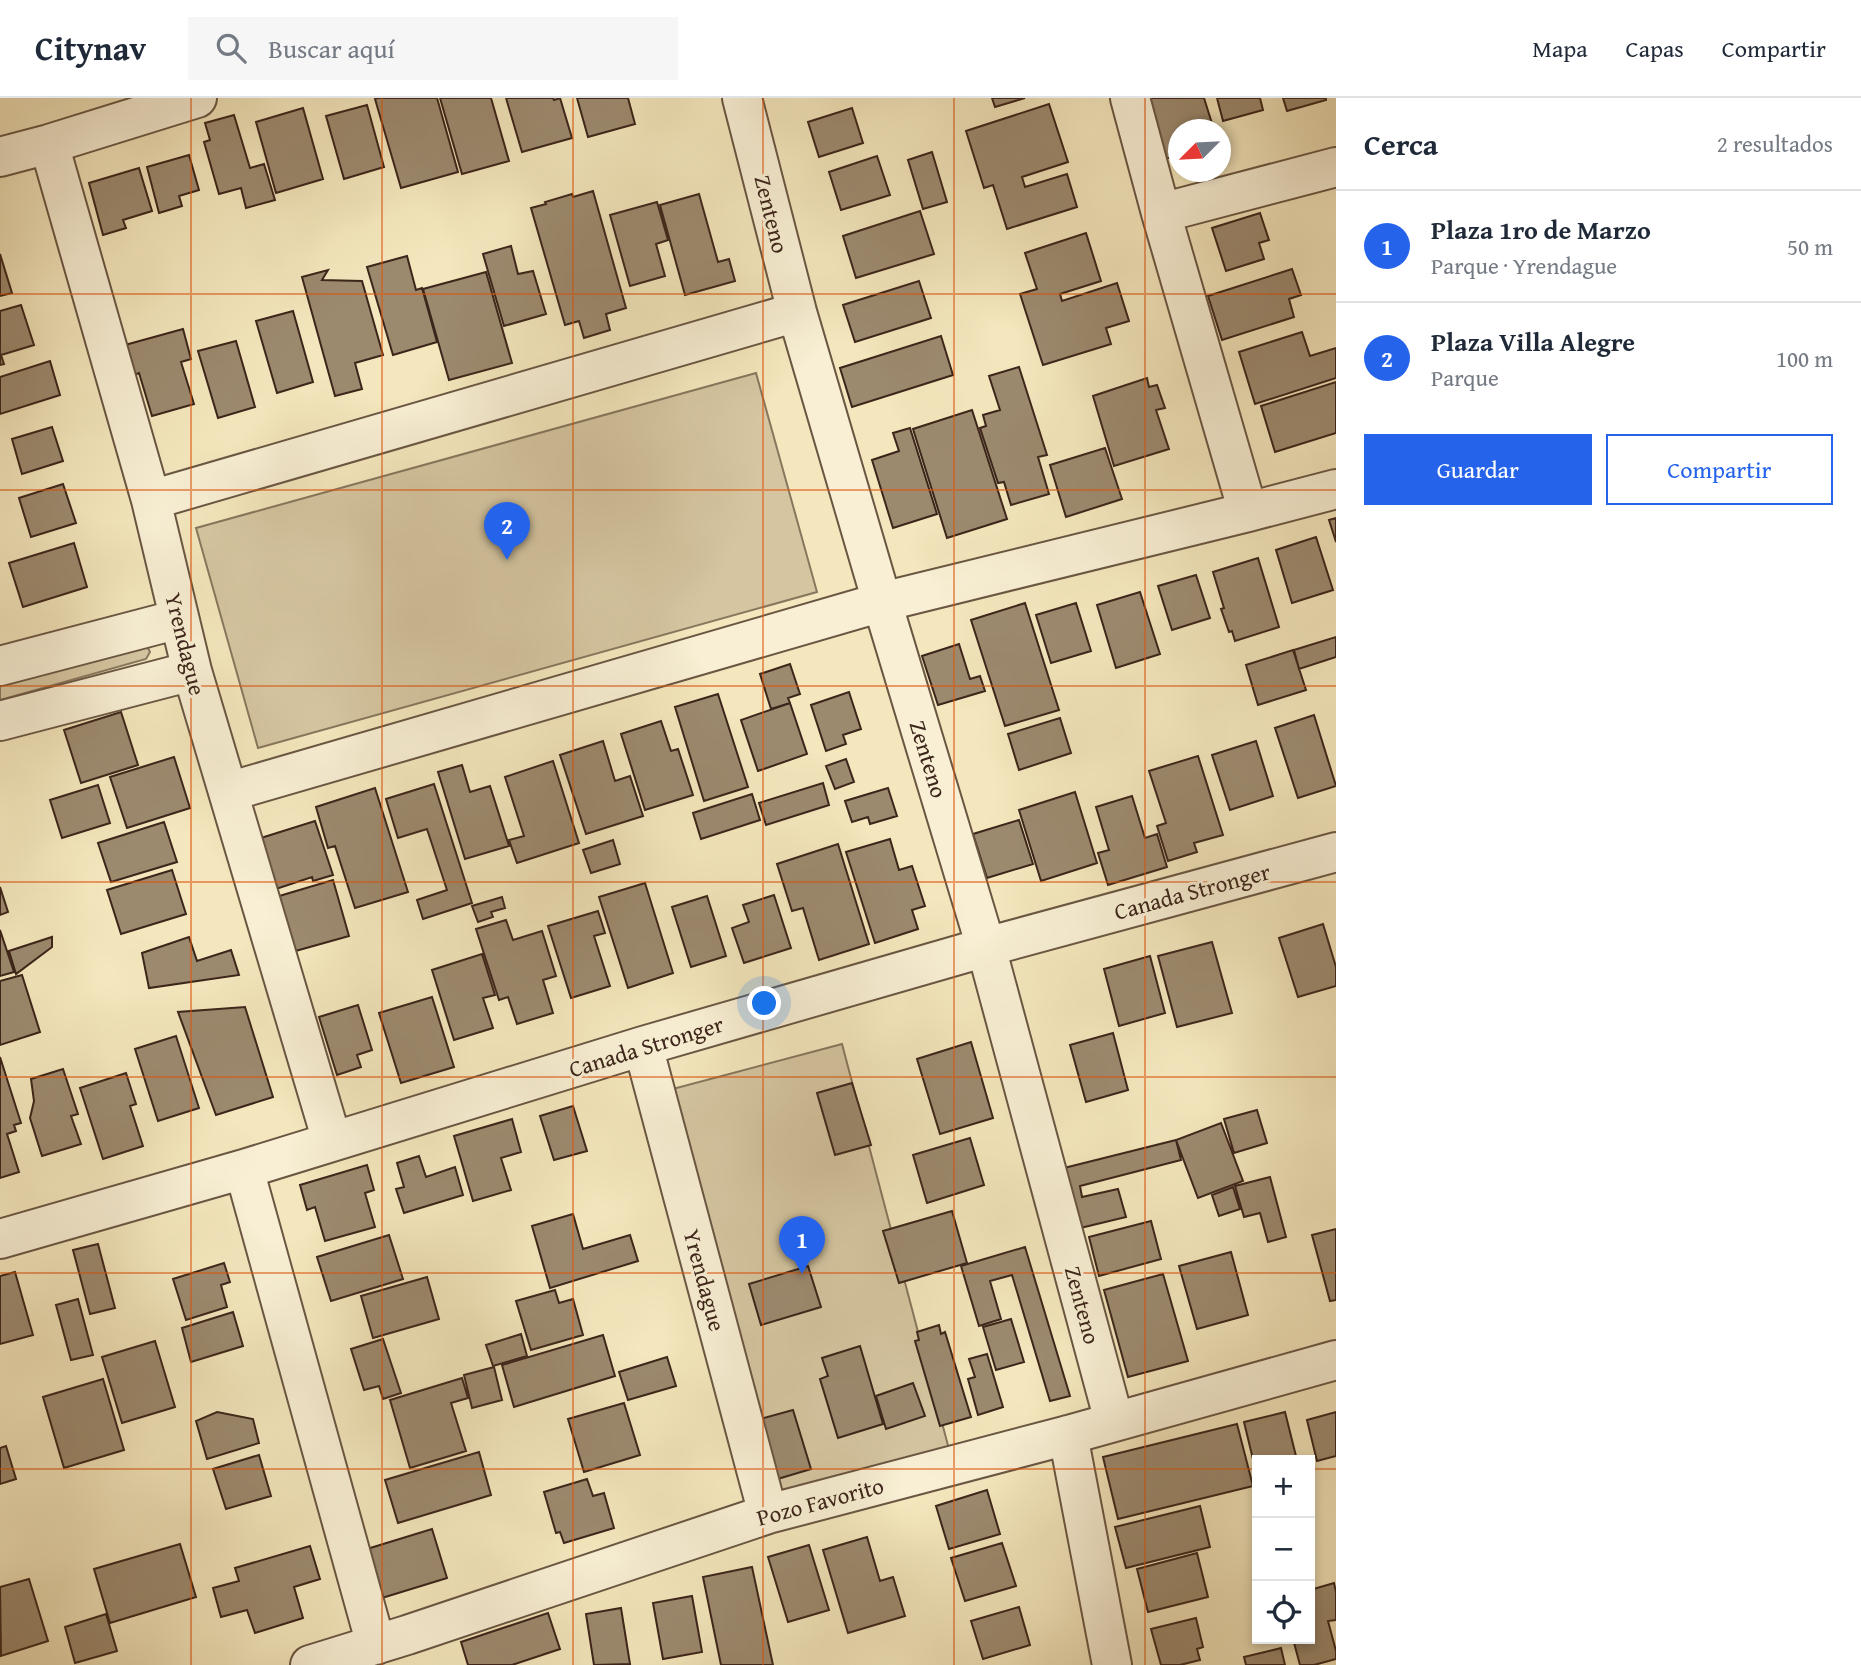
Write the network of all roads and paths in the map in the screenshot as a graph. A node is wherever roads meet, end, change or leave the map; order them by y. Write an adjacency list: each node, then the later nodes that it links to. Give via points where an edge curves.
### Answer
1 (197, 98): 4 (street)
2 (742, 98): 9 (street, Zenteno)
3 (1130, 98): 8 (street)
4 (124, 108): 5 (street)
5 (49, 144): 6 (street); 11 (street, Yrendague)
6 (0, 157)
7 (1336, 167): 8 (street)
8 (1161, 213): 12 (street)
9 (797, 312): 11 (street); 13 (street, Zenteno)
10 (1336, 489): 12 (street)
11 (151, 500): 14 (street, Yrendague)
12 (1248, 512): 13 (street)
13 (882, 602): 18 (street); 20 (street, Zenteno)
14 (179, 619): 15 (street); 16 (street, Yrendague)
15 (0, 666)
16 (192, 671): 17 (street); 18 (street, Yrendague)
17 (0, 721)
18 (228, 792): 22 (street, Yrendague)
19 (1336, 852): 20 (street, Canada Stronger)
20 (986, 947): 21 (street, Canada Stronger); 26 (street, Zenteno)
21 (643, 1046): 22 (street, Canada Stronger); 28 (street, Yrendague)
22 (332, 1142): 23 (street, Canada Stronger)
23 (244, 1169): 24 (street, Canada Stronger); 29 (street)
24 (0, 1239)
25 (1336, 1360): 26 (street, Pozo Favorito)
26 (1114, 1421): 27 (street, Pozo Favorito)
27 (1068, 1435): 28 (street, Pozo Favorito); 31 (street)
28 (768, 1514): 29 (street, Pozo Favorito)
29 (399, 1648): 30 (street, Pozo Favorito)
30 (310, 1665)
31 (1112, 1665)

